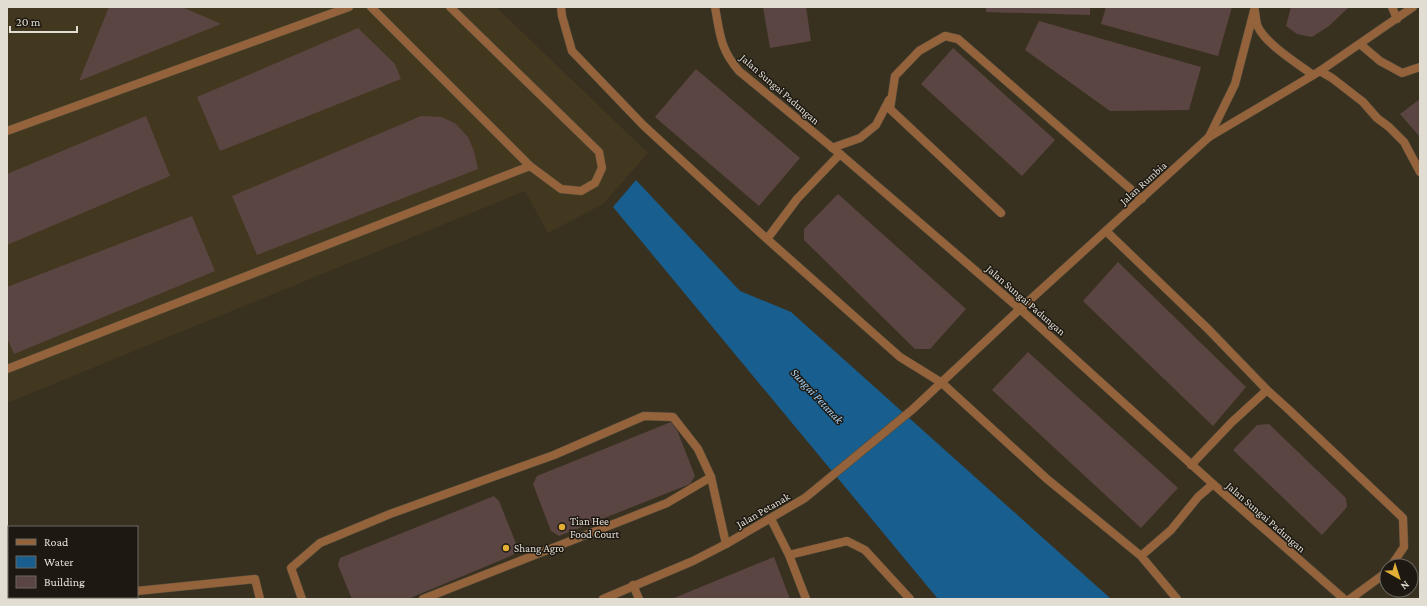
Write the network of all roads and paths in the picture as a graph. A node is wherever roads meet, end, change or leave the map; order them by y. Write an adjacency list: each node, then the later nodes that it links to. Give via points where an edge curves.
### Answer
1 (349, 7): 14 (street)
2 (371, 7): 18 (street)
3 (450, 7): 18 (street, via 599,152 602,168 595,182 581,191 561,189)
4 (561, 7): 23 (street, via 572,51 644,125)
5 (715, 7): 16 (street, Jalan Sungai Padungan, via 722,46 731,62)
6 (1392, 7): 9 (street)
7 (1413, 7): 9 (street, Jalan Rumbia)
8 (1255, 8): 12 (street, via 1258,27 1266,38 1293,61); 15 (street, via 1235,84)
9 (1397, 18): 10 (street, Jalan Rumbia)
10 (1360, 44): 11 (street, via 1380,61 1402,73); 12 (street, Jalan Rumbia)
11 (1420, 67)
12 (1316, 73): 15 (street, Jalan Rumbia); 19 (street, via 1332,78 1363,102 1404,142)
13 (892, 94): 16 (street, via 876,125 860,138); 20 (street, via 895,76 919,51 945,36 958,39); 21 (street, via 890,109)
14 (7, 131)
15 (1210, 137): 20 (street, Jalan Rumbia)
16 (832, 148): 17 (street, Jalan Sungai Padungan)
17 (840, 154): 23 (street, via 797,199); 24 (street, Jalan Sungai Padungan)
18 (530, 166): 25 (street)
19 (1420, 172)
20 (1142, 199): 22 (street, Jalan Rumbia)
21 (1001, 213)
22 (1106, 231): 24 (street, Jalan Rumbia); 27 (street)
23 (767, 239): 26 (street, via 900,357)
24 (1020, 309): 26 (street, Jalan Rumbia); 29 (street, Jalan Sungai Padungan)
25 (7, 370)
26 (942, 383): 28 (street, Jalan Rumbia); 35 (street, via 1047,479)
27 (1267, 390): 29 (street); 36 (street, via 1403,518 1404,547)
28 (913, 409): 32 (street, Jalan Petanak, via 805,498)
29 (1191, 465): 31 (street, Jalan Sungai Padungan)
30 (711, 478): 33 (street); 42 (street, via 698,449 673,417 644,416 554,455 390,514 320,543 291,568); 43 (street, via 667,502)
31 (1212, 484): 35 (street, via 1171,530); 48 (street, Jalan Sungai Padungan)
32 (771, 519): 33 (street, Jalan Petanak); 34 (street)
33 (726, 544): 38 (street, Jalan Petanak, via 693,561)
34 (789, 555): 40 (street, via 847,541 865,550); 46 (street)
35 (1141, 556): 47 (street)
36 (1396, 558)
37 (1379, 578): 49 (street)
38 (633, 585): 44 (street, Jalan Petanak); 45 (street)
39 (138, 591): 41 (street, via 255,579)
40 (906, 598)
41 (260, 599)
42 (302, 599)
43 (423, 599)
44 (604, 599)
45 (638, 599)
46 (806, 599)
47 (1177, 599)
48 (1344, 599)
49 (1350, 599)

